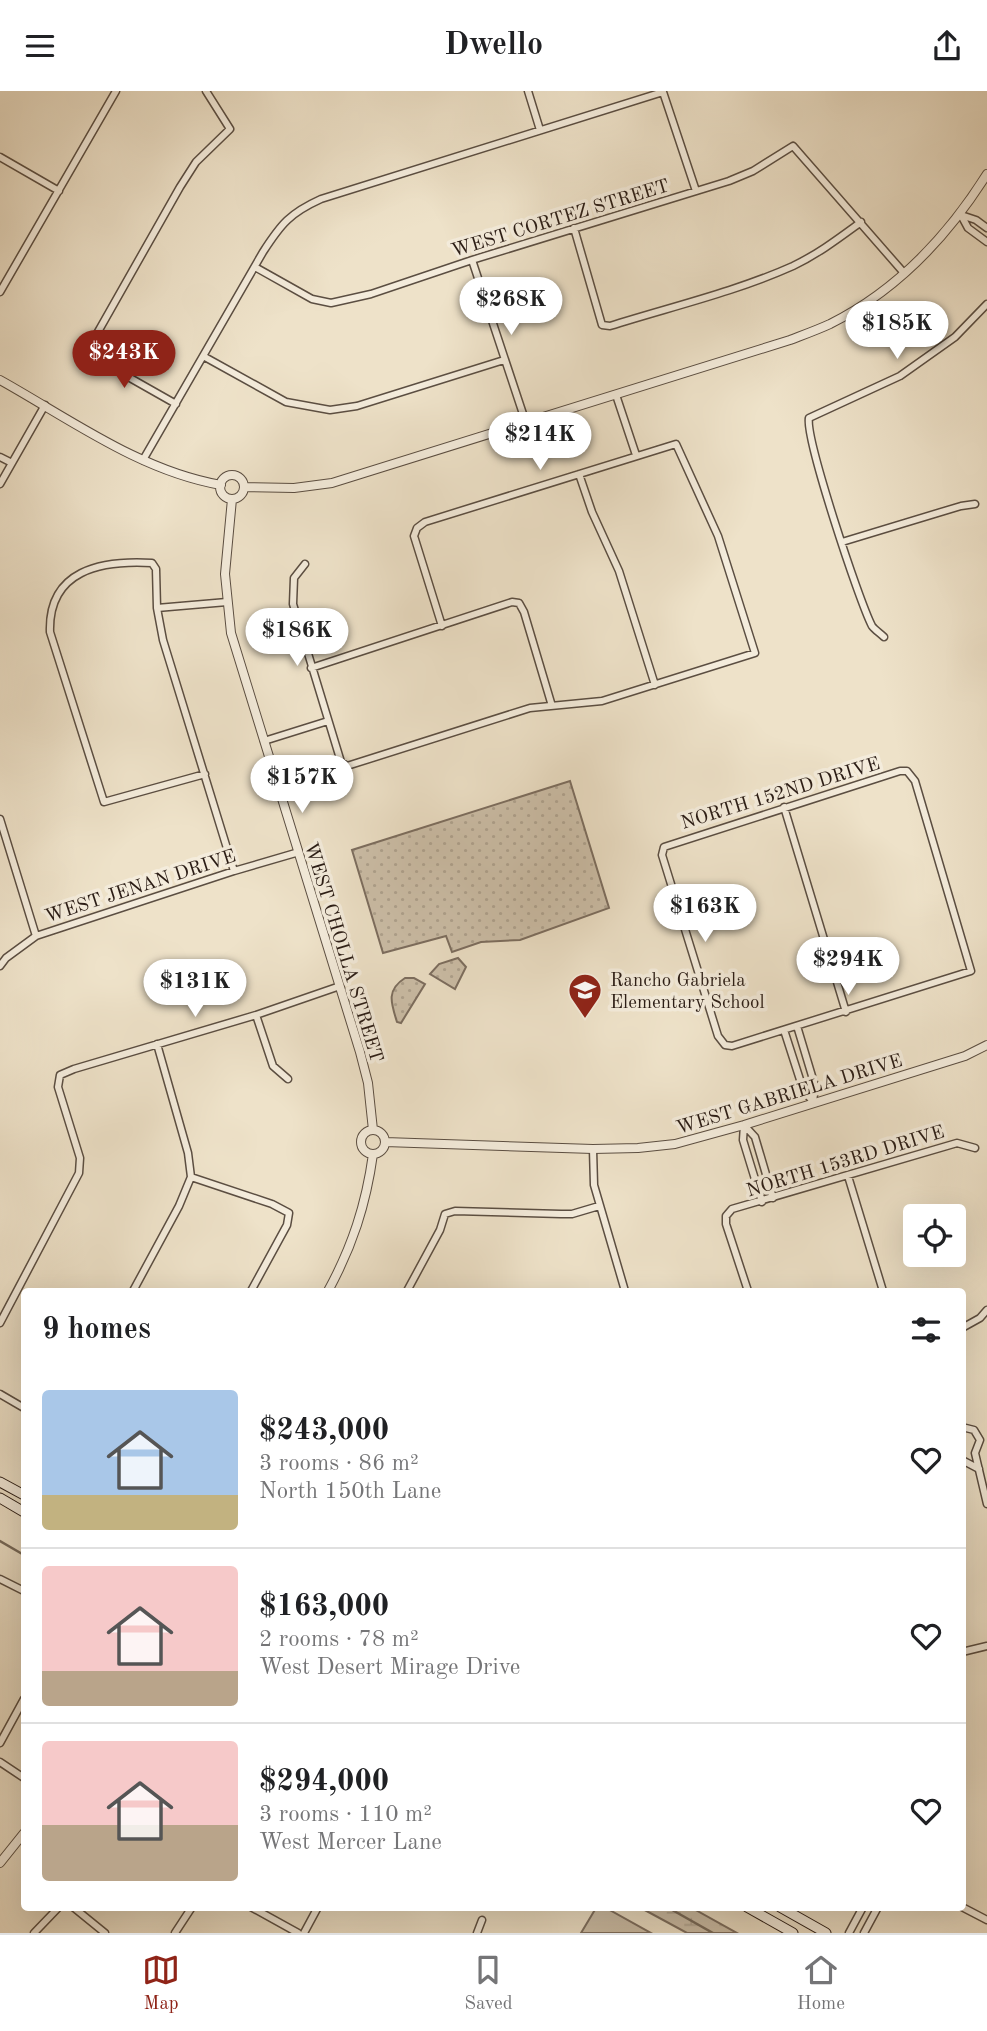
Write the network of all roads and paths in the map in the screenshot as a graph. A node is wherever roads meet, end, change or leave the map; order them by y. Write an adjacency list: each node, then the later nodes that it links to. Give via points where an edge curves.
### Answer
1 (116, 91): 8 (street)
2 (206, 91): 24 (street, via 230,129 196,162 86,353)
3 (528, 91): 5 (street)
4 (663, 92): 5 (street); 9 (street)
5 (540, 130): 16 (street, via 297,209 280,225)
6 (0, 157): 8 (street)
7 (987, 174): 10 (street)
8 (58, 191): 18 (street)
9 (696, 191): 11 (street, WEST CORTEZ STREET, via 753,171 793,146); 13 (street, WEST CORTEZ STREET)
10 (961, 215): 12 (street); 14 (street, via 968,228); 17 (street)
11 (861, 222): 13 (street, via 830,246 773,274 610,326 602,325); 17 (street)
12 (987, 228)
13 (574, 229): 15 (street, WEST CORTEZ STREET)
14 (987, 242)
15 (472, 260): 16 (street, WEST CORTEZ STREET, via 331,303 312,299); 21 (street)
16 (255, 267): 20 (street)
17 (904, 273): 23 (street, via 829,324)
18 (0, 292)
19 (987, 305): 37 (street, via 955,337 900,376 809,418 816,458)
20 (203, 356): 21 (street, via 286,402 330,410 357,406); 24 (street)
21 (504, 360): 26 (street)
22 (0, 380): 25 (street)
23 (616, 395): 26 (street); 27 (street)
24 (176, 404): 29 (street)
25 (45, 405): 29 (street); 30 (street)
26 (526, 423): 34 (street, via 332,483)
27 (636, 455): 31 (street); 44 (street, via 676,444 718,535 755,653)
28 (0, 457): 30 (street)
29 (143, 460): 33 (street)
30 (12, 463): 32 (street)
31 (579, 474): 41 (street, via 416,528 414,536); 44 (street, via 619,571)
32 (0, 484)
33 (220, 485): 34 (street, via 227,476 235,475); 35 (street)
34 (244, 487): 35 (street, via 239,497)
35 (232, 499): 39 (street, WEST CHOLLA STREET)
36 (975, 504): 37 (street)
37 (842, 542): 42 (street, via 873,628)
38 (305, 564): 43 (street, via 294,578 293,604)
39 (227, 602): 40 (street); 47 (street, WEST CHOLLA STREET, via 231,633)
40 (157, 608): 48 (street); 48 (street, via 152,563 93,568 75,575 58,593 50,632 104,802)
41 (442, 626): 43 (street); 45 (street, via 519,603)
42 (884, 636)
43 (311, 668): 46 (street)
44 (655, 685): 45 (street, via 602,701)
45 (552, 706): 46 (street, via 530,708 347,766 341,762)
46 (328, 720): 47 (street)
47 (264, 741): 52 (street, WEST CHOLLA STREET)
48 (205, 775): 53 (street)
49 (784, 807): 57 (street); 57 (street, NORTH 152ND DRIVE, via 908,771 915,781 971,971); 60 (street, NORTH 152ND DRIVE, via 664,847 662,855 718,1036 732,1046)
50 (0, 819): 51 (street)
51 (2, 831): 54 (street)
52 (299, 852): 53 (street, WEST JENAN DRIVE); 56 (street, WEST CHOLLA STREET)
53 (234, 870): 54 (street, WEST JENAN DRIVE)
54 (36, 936): 55 (street, WEST JENAN DRIVE)
55 (0, 966)
56 (340, 986): 58 (street); 66 (street, WEST CHOLLA STREET, via 364,1064)
57 (846, 1011): 59 (street)
58 (257, 1015): 61 (street); 63 (street, via 273,1066)
59 (797, 1026): 60 (street); 64 (street, via 816,1086)
60 (784, 1030): 64 (street, via 803,1089)
61 (157, 1044): 74 (street); 86 (street, via 60,1075 58,1087 80,1158 79,1173)
62 (987, 1045): 64 (street, WEST GABRIELA DRIVE)
63 (288, 1079)
64 (814, 1103): 65 (street, WEST GABRIELA DRIVE)
65 (744, 1125): 69 (street, WEST GABRIELA DRIVE, via 675,1144); 71 (street, via 755,1137); 72 (street)
66 (373, 1131): 67 (street, via 383,1135); 70 (street, via 366,1133 361,1144)
67 (385, 1142): 69 (street, WEST GABRIELA DRIVE); 70 (street, via 383,1150)
68 (975, 1148): 73 (street, NORTH 153RD DRIVE, via 957,1143)
69 (593, 1149): 77 (street)
70 (373, 1154): 80 (street, via 356,1233)
71 (761, 1159): 72 (street); 75 (street)
72 (750, 1163): 76 (street)
73 (848, 1176): 75 (street, NORTH 153RD DRIVE); 84 (street)
74 (191, 1177): 78 (street); 79 (street, via 289,1213)
75 (773, 1198): 76 (street, NORTH 153RD DRIVE)
76 (762, 1202): 83 (street, NORTH 153RD DRIVE, via 732,1209 726,1216)
77 (599, 1206): 81 (street, via 572,1214 455,1210 445,1214); 82 (street)
78 (135, 1288)
79 (253, 1288)
80 (329, 1288)
81 (409, 1288)
82 (624, 1288)
83 (747, 1288)
84 (882, 1288)
85 (987, 1310): 87 (street)
86 (0, 1322)
87 (966, 1326)
88 (0, 1394): 89 (street)
89 (21, 1406)
90 (966, 1428): 92 (street, via 981,1440 975,1454)
91 (966, 1462): 92 (street)
92 (979, 1469): 96 (street)
93 (0, 1482): 94 (main road)
94 (21, 1493)
95 (0, 1499): 97 (main road)
96 (987, 1504)
97 (21, 1510)
98 (0, 1579): 99 (street)
99 (21, 1590)
100 (987, 1646): 101 (street)
101 (966, 1651)
102 (21, 1704): 103 (street)
103 (0, 1743)
104 (0, 1762): 105 (street)
105 (21, 1776)
106 (21, 1837): 107 (street)
107 (0, 1863)
108 (966, 1909): 119 (street)
109 (55, 1911): 120 (street)
110 (78, 1911): 121 (street)
111 (189, 1911): 122 (street)
112 (258, 1911): 123 (street)
113 (316, 1911): 124 (street)
114 (754, 1911): 126 (main road)
115 (787, 1911): 127 (main road)
116 (861, 1911): 128 (street)
117 (874, 1911): 129 (street)
118 (482, 1920): 125 (street)
119 (987, 1920)
120 (34, 1933)
121 (105, 1933)
122 (175, 1933)
123 (298, 1933)
124 (304, 1933)
125 (477, 1933)
126 (793, 1933)
127 (826, 1933)
128 (849, 1933)
129 (864, 1933)

